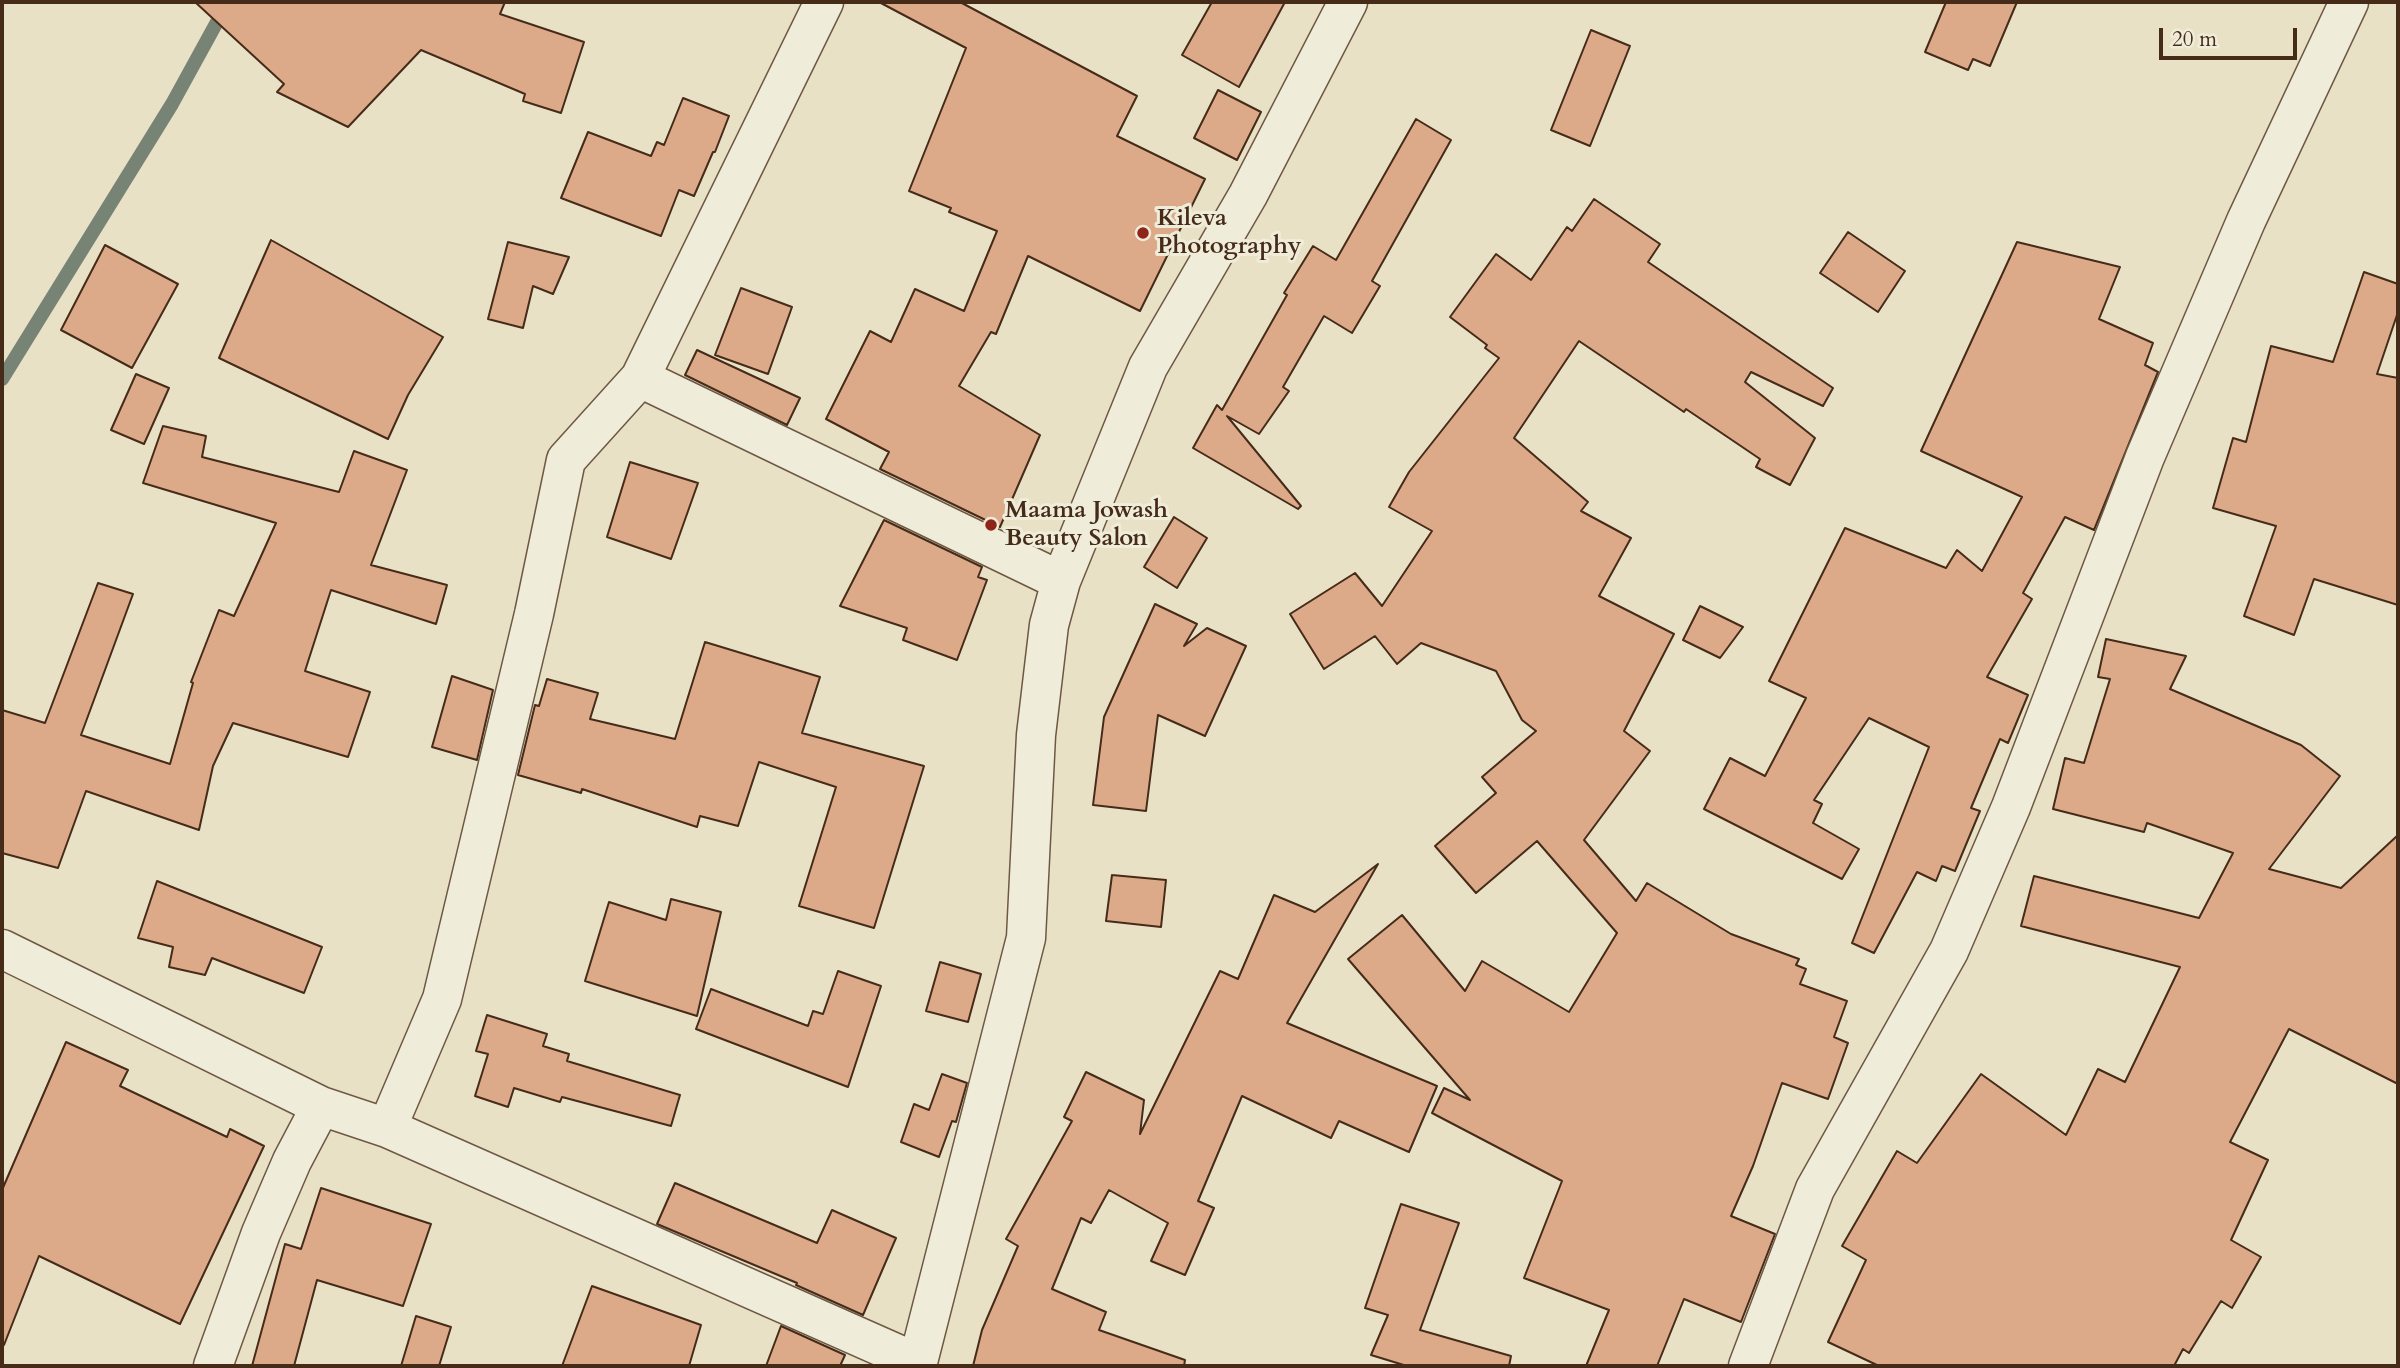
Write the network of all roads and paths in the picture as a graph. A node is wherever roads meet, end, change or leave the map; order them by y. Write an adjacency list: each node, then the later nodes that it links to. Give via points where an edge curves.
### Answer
1 (824, 2): 4 (street)
2 (1348, 2): 5 (street, via 1248,195 1148,367)
3 (2349, 2): 11 (street, via 2246,221 2146,457 2011,807 1950,951 1815,1189)
4 (640, 378): 5 (street); 8 (street, via 566,460 442,999)
5 (1061, 581): 9 (street, via 1049,625 1036,735 1027,938)
6 (2, 949): 7 (street)
7 (321, 1106): 8 (street); 10 (street, via 261,1233)
8 (387, 1128): 9 (street)
9 (917, 1364)
10 (213, 1366)
11 (1748, 1366)

